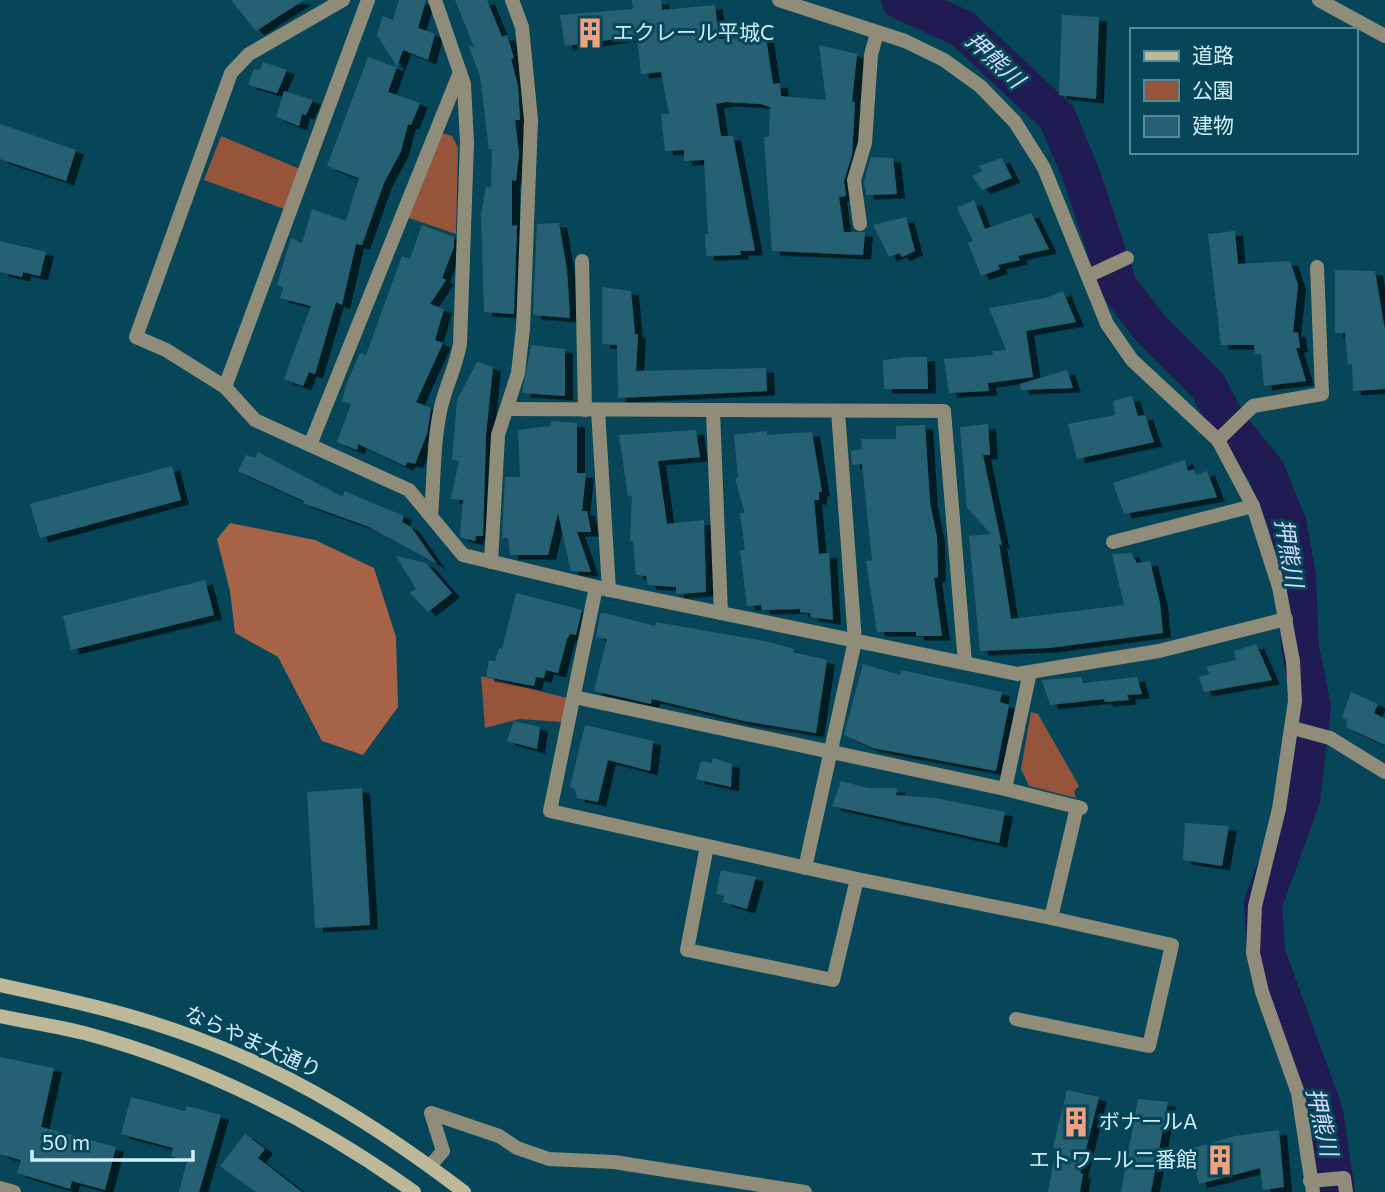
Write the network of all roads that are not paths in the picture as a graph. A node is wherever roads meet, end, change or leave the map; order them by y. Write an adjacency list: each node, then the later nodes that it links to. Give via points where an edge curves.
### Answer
1 (343, 0): 15 (street, via 249,54 231,74 136,337)
2 (368, 0): 15 (street)
3 (435, 0): 9 (street)
4 (512, 0): 16 (street, via 522,27 531,120 523,328 518,373)
5 (779, 0): 7 (street)
6 (1319, 0): 8 (street)
7 (877, 33): 10 (street, via 871,55 865,142 854,180); 14 (street, via 944,60 980,86 1015,122 1044,168)
8 (1385, 36)
9 (460, 72): 21 (street); 23 (street, via 467,143 460,344 437,427)
10 (860, 223)
11 (1127, 258): 14 (street)
12 (582, 261): 17 (street)
13 (1317, 267): 20 (street, via 1322,394 1253,406)
14 (1088, 276): 20 (street, via 1107,324 1132,360)
15 (225, 387): 21 (street, via 255,420)
16 (507, 409): 17 (street); 25 (street, via 498,435)
17 (591, 410): 18 (street); 26 (street)
18 (713, 411): 19 (street); 27 (street)
19 (838, 411): 29 (street); 30 (street, via 944,411)
20 (1218, 440): 22 (street)
21 (310, 445): 23 (street, via 409,490)
22 (1253, 506): 24 (street); 28 (street)
23 (431, 516): 25 (street, via 463,555)
24 (1113, 542)
25 (491, 562): 26 (street)
26 (603, 588): 27 (street); 32 (street)
27 (721, 613): 29 (street)
28 (1286, 619): 31 (street, via 1159,651); 33 (street, via 1293,661)
29 (855, 641): 30 (street); 34 (street)
30 (965, 663): 31 (street, via 1017,674)
31 (1030, 672): 36 (street)
32 (574, 696): 34 (street); 37 (street, via 551,811)
33 (1293, 728): 35 (street, via 1329,738); 46 (street, via 1255,906 1253,953 1298,1093)
34 (830, 750): 36 (street); 38 (street)
35 (1385, 772)
36 (1004, 789): 40 (street, via 1079,807)
37 (708, 846): 38 (street); 39 (street, via 687,950 833,980)
38 (805, 868): 39 (street)
39 (857, 879): 40 (street)
40 (1052, 918): 43 (street, via 1172,945 1149,1046)
41 (0, 985): 44 (street, ならやま大通り, via 89,1004 193,1036 330,1100)
42 (0, 1016): 49 (street, via 136,1048 239,1087 329,1135)
43 (1016, 1019)
44 (430, 1166): 50 (street, ならやま大通り); 51 (street, via 443,1151 431,1113 549,1159 614,1162)
45 (1345, 1185): 46 (street)
46 (1312, 1187)
47 (0, 1188): 48 (street)
48 (14, 1192)
49 (414, 1192)
50 (464, 1192)
51 (806, 1192)

